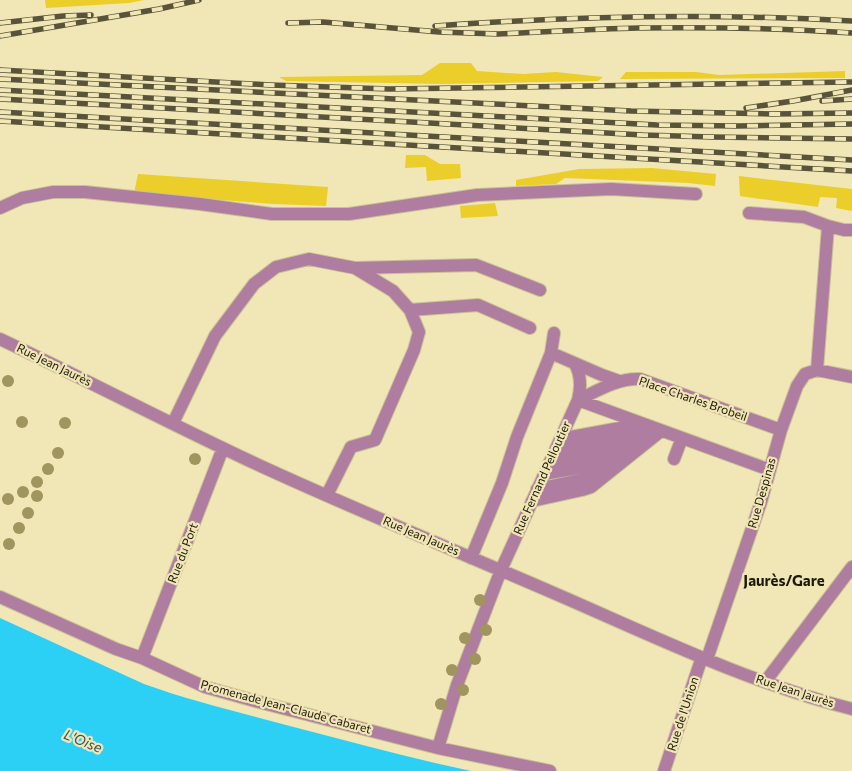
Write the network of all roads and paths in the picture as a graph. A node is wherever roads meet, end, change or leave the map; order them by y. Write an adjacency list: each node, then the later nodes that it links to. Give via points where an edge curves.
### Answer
1 (696, 194): 2 (street, via 611,189 477,195 348,214 272,214 85,192 53,192 22,198)
2 (0, 208)
3 (749, 213): 4 (street, via 804,217)
4 (828, 226): 5 (street); 14 (street)
5 (852, 230)
6 (355, 268): 7 (street, via 476,265); 8 (street, via 393,291); 18 (street, via 310,259 276,267 254,284 216,336)
7 (540, 290)
8 (410, 310): 9 (street, via 478,305); 30 (street, via 419,332 375,440 351,446)
9 (530, 328)
10 (554, 333): 12 (street)
11 (0, 339): 18 (street, Rue Jean Jaurès)
12 (551, 353): 13 (street); 32 (street)
13 (575, 364): 16 (street); 17 (street, via 580,385)
14 (816, 370): 15 (street); 20 (street, Rue Despinas, via 801,379)
15 (852, 377)
16 (619, 381): 17 (street, Place Charles Brobeil); 20 (street, Place Charles Brobeil, via 640,379)
17 (578, 400): 19 (street); 24 (street, Rue Fernand Pelloutier)
18 (173, 423): 25 (street, Rue Jean Jaurès)
19 (642, 424): 21 (street); 24 (street)
20 (781, 430): 29 (street, Rue Despinas)
21 (661, 431): 22 (street); 23 (street); 24 (street)
22 (682, 438): 26 (street); 29 (street)
23 (645, 443): 27 (street); 28 (street)
24 (557, 445): 28 (street, Rue Fernand Pelloutier)
25 (224, 448): 30 (street, Rue Jean Jaurès); 36 (street, Rue du Port)
26 (674, 459)
27 (624, 460): 28 (street); 31 (street, via 606,475)
28 (547, 468): 31 (street, Rue Fernand Pelloutier)
29 (770, 470): 37 (street, Rue Despinas)
30 (327, 495): 32 (street, Rue Jean Jaurès)
31 (535, 495): 34 (street, Rue Fernand Pelloutier)
32 (472, 558): 34 (street, Rue Jean Jaurès)
33 (852, 567): 38 (street)
34 (501, 570): 37 (street, Rue Jean Jaurès); 40 (street, Rue Fernand Pelloutier, via 457,685)
35 (0, 597): 36 (street, Promenade Jean-Claude Cabaret)
36 (142, 658): 40 (street, Promenade Jean-Claude Cabaret, via 205,687)
37 (704, 658): 38 (street, Rue Jean Jaurès); 42 (street, Rue de l'Union)
38 (765, 682): 39 (street, Rue Jean Jaurès)
39 (852, 709)
40 (438, 748): 41 (street, Promenade Jean-Claude Cabaret)
41 (550, 771)
42 (664, 771)

